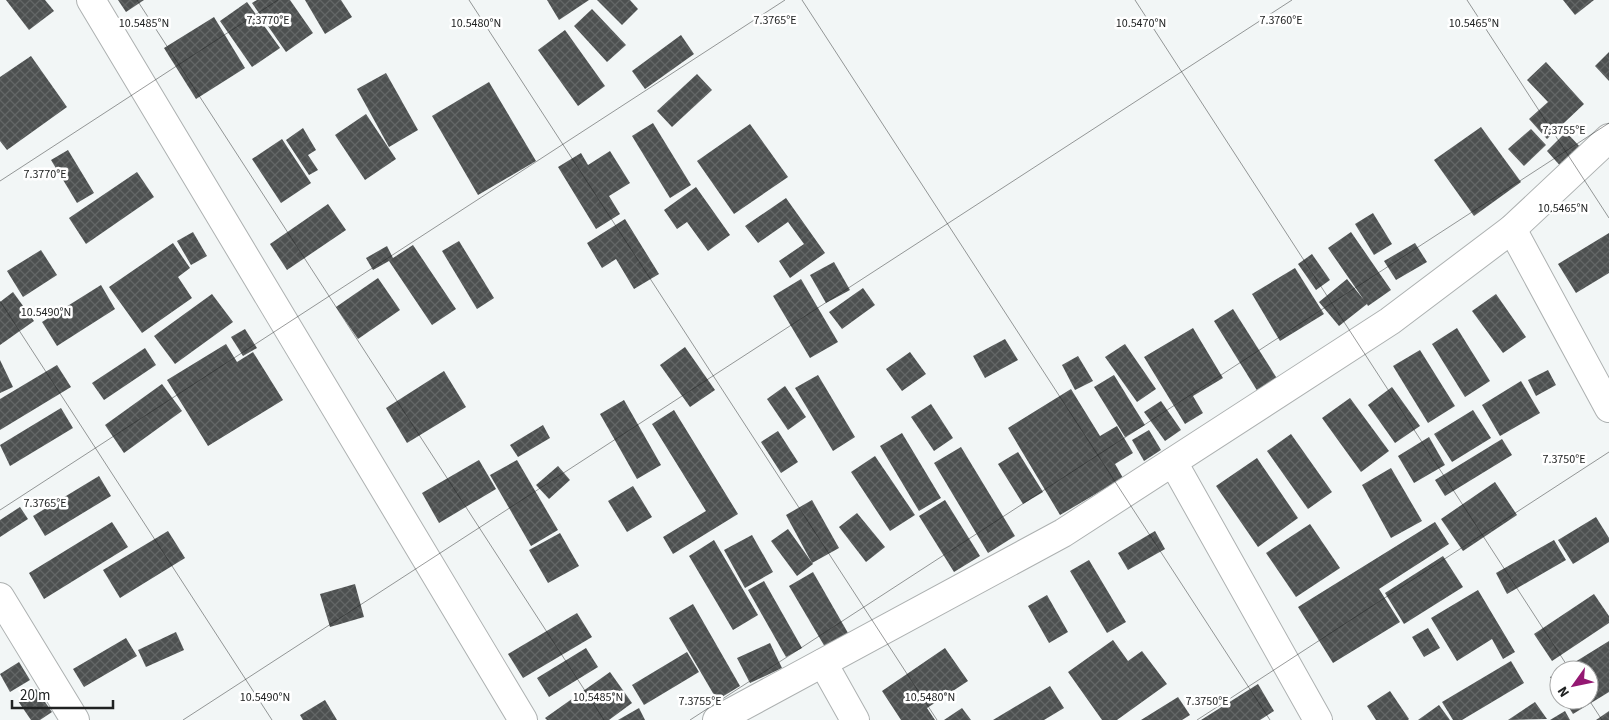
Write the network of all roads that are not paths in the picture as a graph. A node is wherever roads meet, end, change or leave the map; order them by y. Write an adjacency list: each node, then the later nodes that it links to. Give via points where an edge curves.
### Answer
1 (91, 0): 9 (street)
2 (1609, 138): 3 (street)
3 (1512, 229): 4 (street); 5 (street, via 1390,321)
4 (1609, 408)
5 (1173, 462): 7 (street, via 1063,533); 12 (street)
6 (0, 597): 8 (street)
7 (823, 663): 10 (street); 11 (street)
8 (75, 720)
9 (522, 720)
10 (717, 720)
11 (855, 720)
12 (1318, 720)

